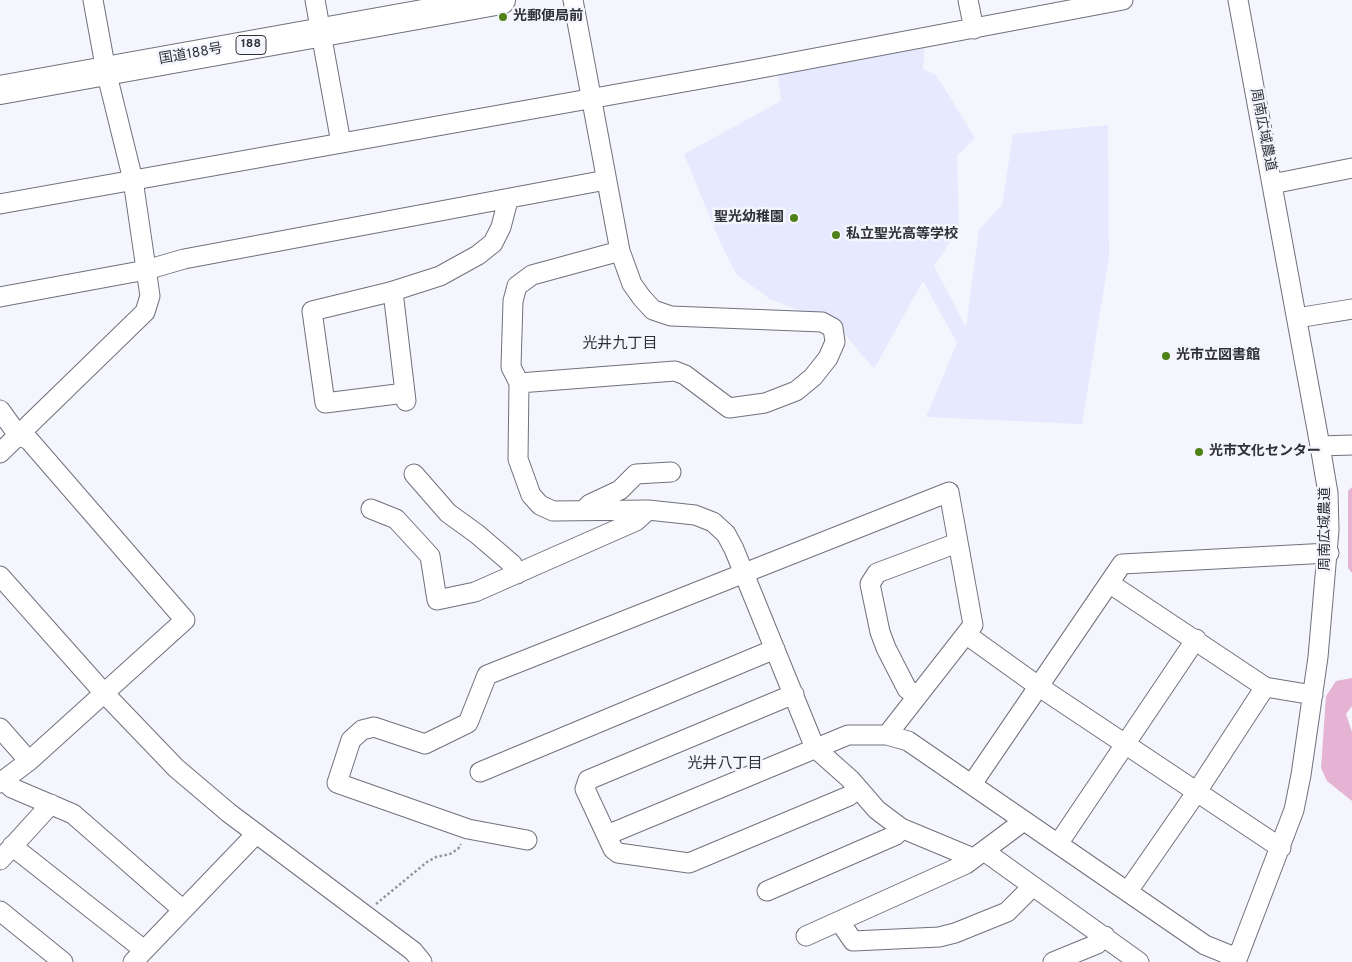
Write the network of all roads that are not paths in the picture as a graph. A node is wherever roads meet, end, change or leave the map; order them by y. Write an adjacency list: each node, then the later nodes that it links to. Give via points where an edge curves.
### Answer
1 (94, 0): 10 (street)
2 (315, 0): 9 (street)
3 (501, 0): 9 (highway, 国道188号 / 188)
4 (573, 0): 12 (street)
5 (968, 0): 8 (street)
6 (1123, 0): 8 (street)
7 (1238, 0): 17 (street, 周南広域農道)
8 (974, 29): 12 (street)
9 (321, 32): 10 (highway, 国道188号 / 188); 13 (street)
10 (106, 70): 11 (highway, 国道188号 / 188); 15 (street)
11 (0, 90)
12 (592, 98): 13 (street); 16 (street)
13 (341, 143): 15 (street)
14 (1352, 168): 17 (street)
15 (133, 180): 19 (street); 21 (street)
16 (606, 180): 18 (street); 20 (street)
17 (1272, 184): 25 (street, 周南広域農道)
18 (508, 200): 21 (street, via 184,259); 22 (street, via 501,228 493,243 478,255 440,276)
19 (0, 204)
20 (620, 251): 26 (street, via 532,275 518,286 513,301 511,367); 26 (street, via 632,284 653,310 671,316 822,322 833,328 835,342 828,358 796,391 765,403 729,408 686,375 675,371)
21 (146, 270): 23 (street); 28 (street, via 150,296 145,312)
22 (390, 292): 22 (street, via 312,311 325,403 405,397 394,300)
23 (0, 297)
24 (1352, 309): 25 (street)
25 (1297, 318): 30 (street, 周南広域農道)
26 (519, 383): 35 (street, via 518,460 531,495 540,505 553,511)
27 (0, 410): 28 (street)
28 (18, 436): 31 (street); 48 (street, via 29,440 185,620)
29 (1352, 445): 30 (street)
30 (1320, 446): 38 (street, 周南広域農道, via 1328,493)
31 (0, 454)
32 (671, 472): 35 (street, via 636,474 620,490 590,504)
33 (414, 474): 40 (street, via 448,513 512,564)
34 (371, 509): 40 (street, via 396,519 430,556 437,600 475,592)
35 (585, 510): 36 (street)
36 (648, 510): 39 (street, via 695,515 713,522 726,534); 40 (street, via 636,521)
37 (957, 543): 39 (street, via 949,492); 43 (street, via 973,625); 51 (street, via 877,573 870,584 886,648 907,689)
38 (1329, 553): 42 (street, via 1122,564); 50 (street, 周南広域農道)
39 (744, 572): 45 (street); 67 (street, via 487,675 468,723 425,744 374,727 362,730 351,740 337,783 468,828)
40 (516, 574)
41 (0, 576): 48 (street)
42 (1109, 583): 44 (street); 46 (street)
43 (967, 635): 46 (street); 51 (street)
44 (1196, 639): 47 (street); 54 (street)
45 (775, 649): 49 (street); 57 (street)
46 (1038, 686): 54 (street); 59 (street)
47 (1265, 686): 50 (street); 61 (street)
48 (104, 693): 56 (street); 65 (street, via 176,768)
49 (794, 694): 55 (street); 66 (street, via 588,780 585,789)
50 (1313, 695): 69 (street, 周南広域農道, via 1294,810)
51 (917, 696): 53 (street)
52 (0, 728): 56 (street)
53 (887, 734): 55 (street, via 848,735); 59 (street, via 908,741)
54 (1127, 744): 61 (street); 68 (street)
55 (815, 748): 60 (street); 66 (street)
56 (29, 762): 58 (street)
57 (480, 772)
58 (2, 782): 62 (street)
59 (972, 784): 63 (street)
60 (858, 788): 64 (street, via 877,810); 66 (street, via 849,796 689,864 618,853)
61 (1196, 793): 69 (street); 74 (street)
62 (51, 804): 70 (street); 76 (street, via 73,814)
63 (1020, 820): 68 (street); 71 (street, via 1017,826)
64 (901, 828): 71 (street); 73 (street, via 896,835)
65 (256, 834): 76 (street); 83 (street, via 413,951)
66 (607, 835)
67 (527, 840)
68 (1058, 844): 74 (street)
69 (1281, 848): 81 (street, 周南広域農道)
70 (6, 853): 80 (street)
71 (978, 854): 72 (street); 77 (street, via 966,864)
72 (1032, 887): 77 (street, via 1007,912 939,937 853,941); 79 (street)
73 (768, 891)
74 (1128, 891): 81 (street, via 1205,944)
75 (0, 910): 82 (street)
76 (183, 910): 80 (street)
77 (840, 922): 78 (street)
78 (806, 936)
79 (1105, 936): 84 (street, via 1097,944); 85 (street)
80 (139, 956)
81 (1236, 960)
82 (63, 962)
83 (422, 962)
84 (1053, 962)
85 (1139, 962)

